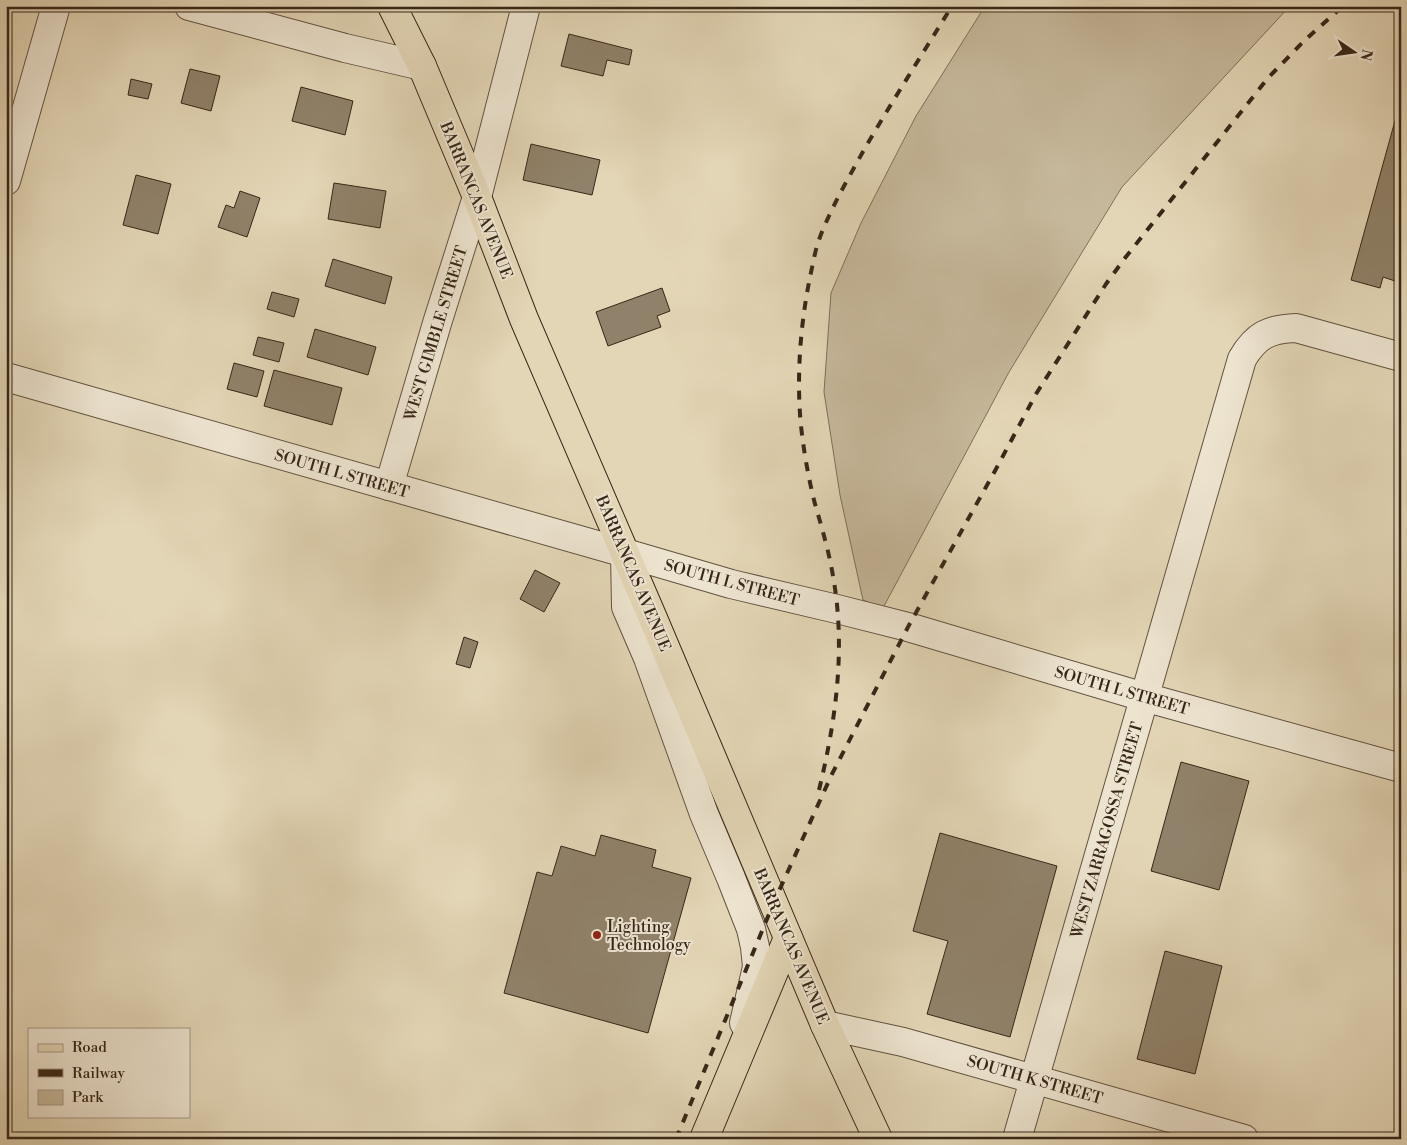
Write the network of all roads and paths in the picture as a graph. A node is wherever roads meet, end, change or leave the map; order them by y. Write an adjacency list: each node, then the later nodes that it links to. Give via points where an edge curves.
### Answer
1 (56, 6): 6 (street)
2 (189, 6): 5 (street)
3 (392, 6): 5 (main road, BARRANCAS AVENUE)
4 (526, 6): 7 (street, WEST GIMBLE STREET)
5 (422, 66): 7 (main road, BARRANCAS AVENUE)
6 (6, 180)
7 (477, 197): 10 (street, WEST GIMBLE STREET); 11 (main road, BARRANCAS AVENUE, via 524,319)
8 (1401, 357): 12 (street, WEST ZARRAGOSSA STREET, via 1296,328 1272,331 1248,348 1242,359)
9 (6, 377): 10 (street, SOUTH L STREET)
10 (389, 486): 11 (street, SOUTH L STREET)
11 (625, 553): 12 (street, SOUTH L STREET, via 730,584 908,627); 14 (main road, BARRANCAS AVENUE); 17 (street, via 626,607 751,929 755,947 757,967 746,1015)
12 (1144, 697): 13 (street, SOUTH L STREET); 16 (street, WEST ZARRAGOSSA STREET)
13 (1401, 768)
14 (788, 938): 15 (main road, BARRANCAS AVENUE); 17 (main road)
15 (825, 1025): 16 (street, SOUTH K STREET, via 903,1042); 18 (main road, BARRANCAS AVENUE)
16 (1034, 1078): 19 (street, WEST ZARRAGOSSA STREET); 20 (street, SOUTH K STREET)
17 (709, 1128)
18 (878, 1139)
19 (1017, 1139)
20 (1244, 1139)

